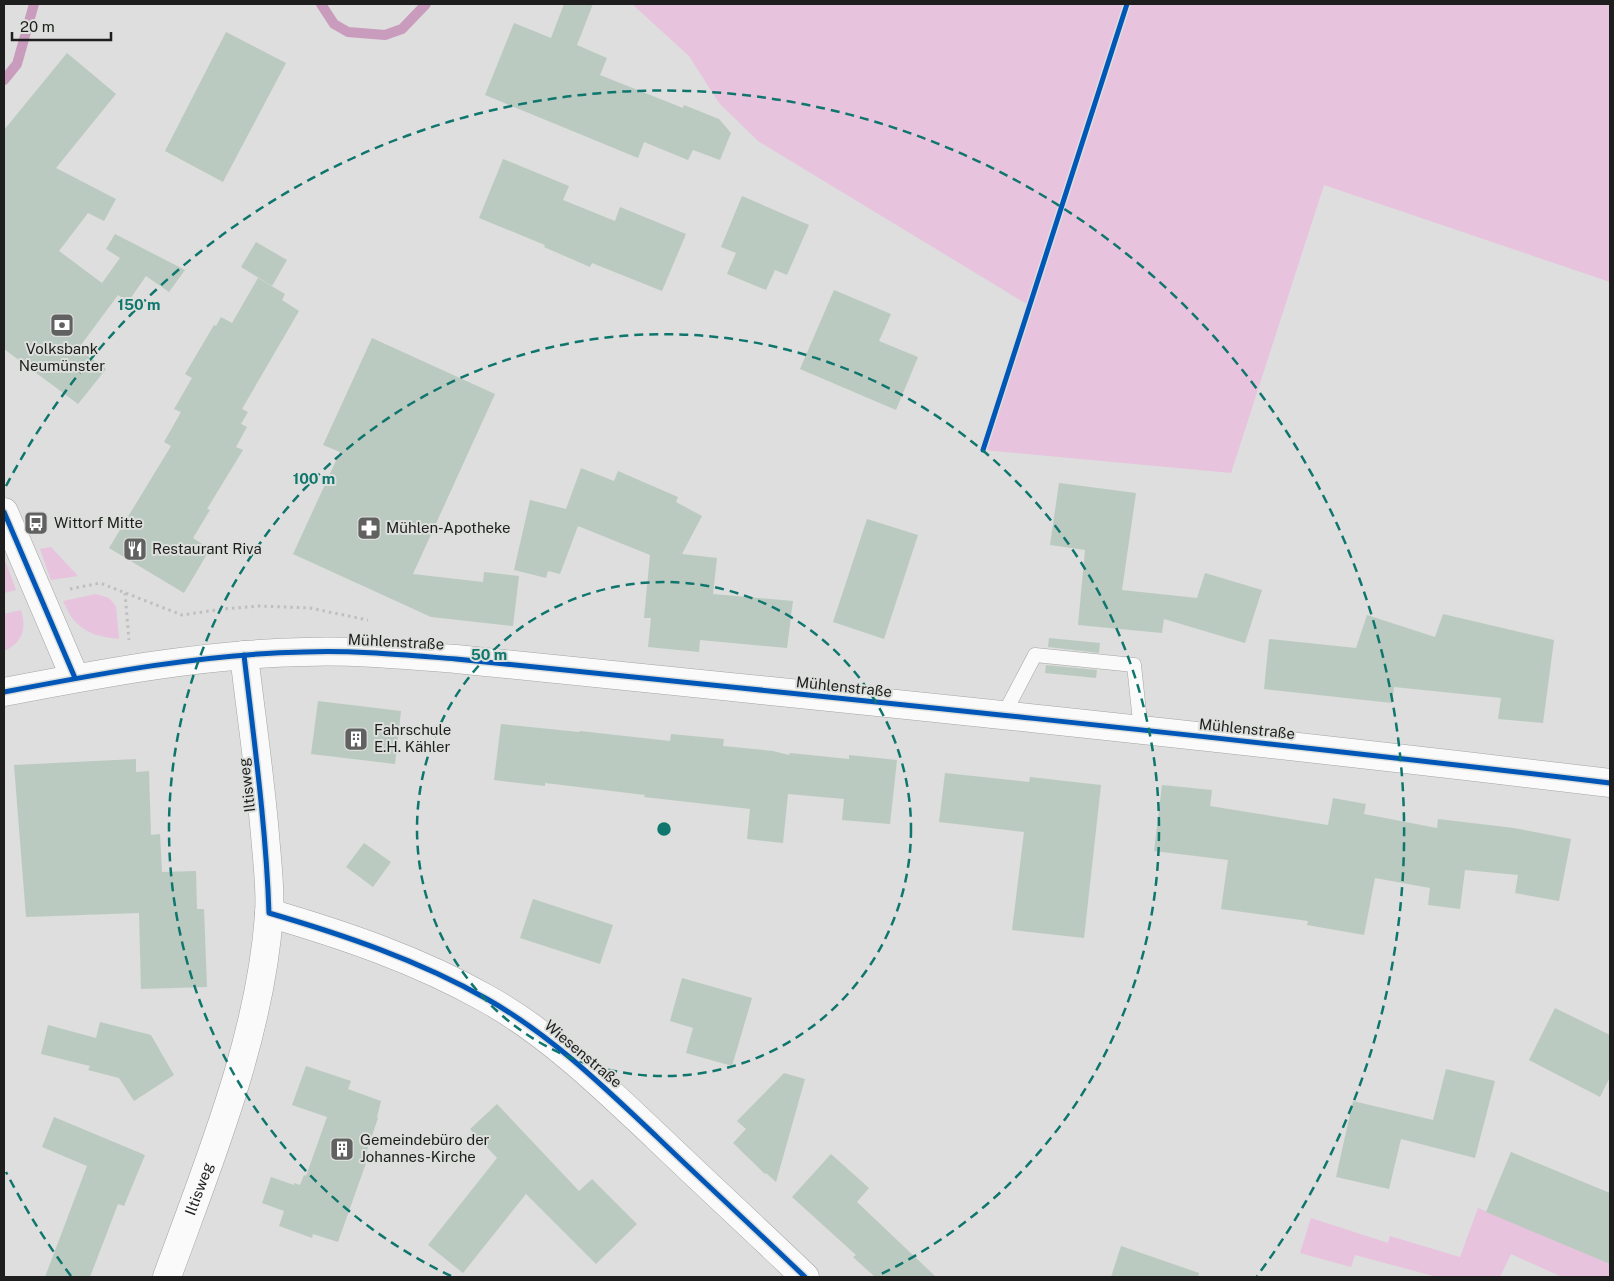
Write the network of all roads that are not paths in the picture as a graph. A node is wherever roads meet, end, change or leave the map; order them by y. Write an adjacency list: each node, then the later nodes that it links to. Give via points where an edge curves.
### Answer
1 (4, 512): 3 (street)
2 (244, 655): 3 (street, Mühlenstraße); 5 (street, Mühlenstraße, via 365,652 456,659); 8 (street, Iltisweg, via 263,809)
3 (75, 678): 4 (street, Mühlenstraße)
4 (4, 692)
5 (1003, 716): 6 (street, Mühlenstraße); 6 (lane, via 1035,655 1134,665)
6 (1141, 731): 7 (street, Mühlenstraße)
7 (1610, 783)
8 (269, 913): 9 (street, Iltisweg, via 255,1014 242,1061); 10 (street, Wiesenstraße, via 392,953 441,974 538,1032 598,1081)
9 (167, 1277)
10 (806, 1277)

